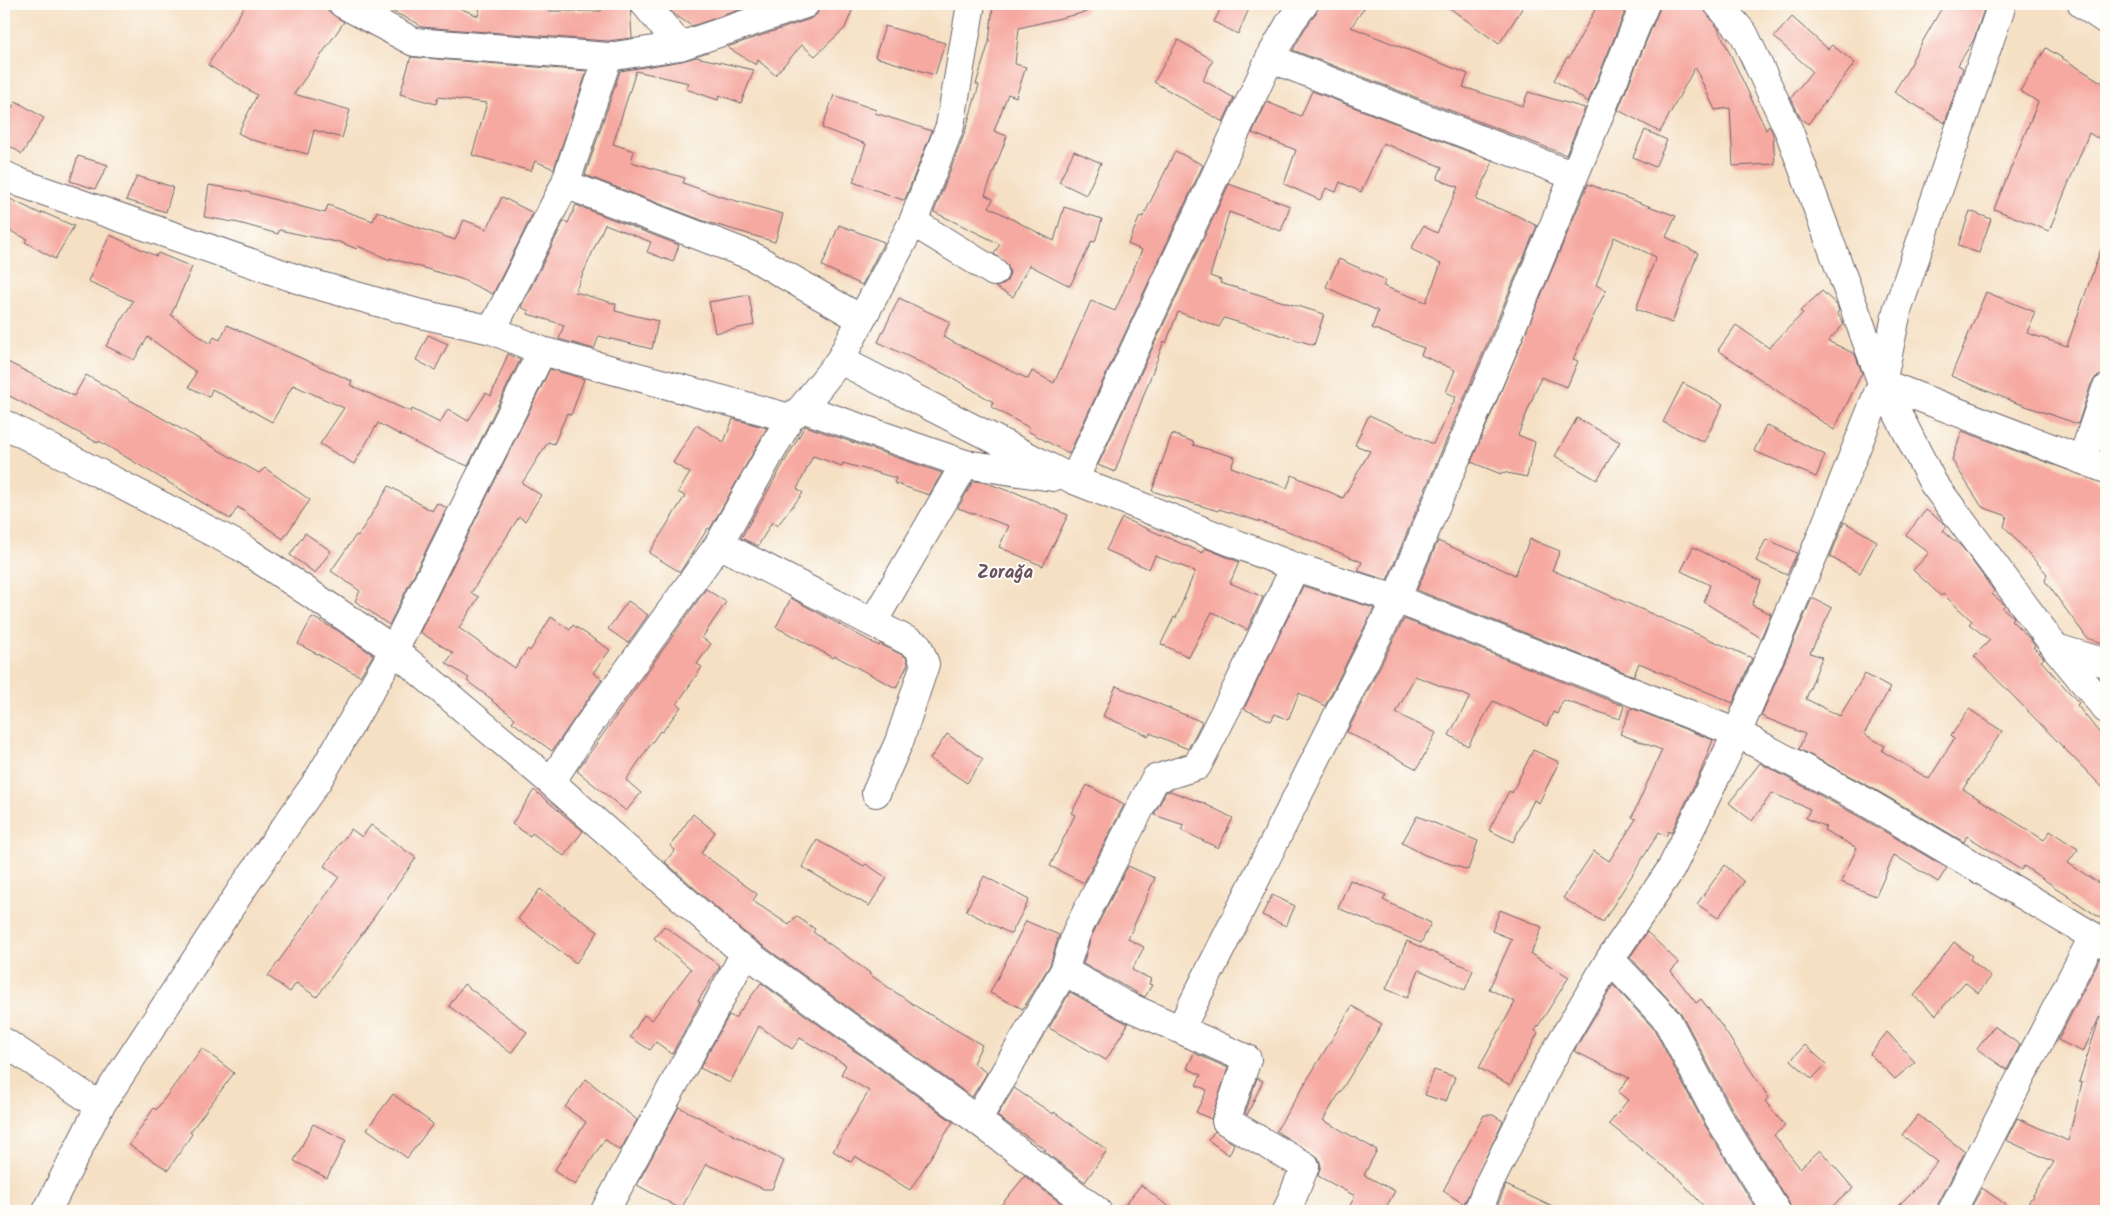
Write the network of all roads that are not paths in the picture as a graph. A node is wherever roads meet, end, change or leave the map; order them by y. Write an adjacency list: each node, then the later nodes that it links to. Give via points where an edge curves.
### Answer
1 (343, 4): 12 (street, via 414,42)
2 (645, 4): 11 (street)
3 (805, 4): 11 (street)
4 (971, 4): 17 (street, via 950,126)
5 (1304, 4): 13 (street)
6 (1645, 4): 15 (street)
7 (1718, 4): 23 (street, via 1744,34 1789,131)
8 (2002, 4): 23 (street, via 1897,311)
9 (2082, 4): 10 (street)
10 (2106, 20)
11 (680, 46): 12 (street)
12 (608, 57): 16 (street)
13 (1270, 58): 15 (street); 29 (street)
14 (4, 175): 20 (street, via 306,282)
15 (1574, 176): 32 (street)
16 (565, 184): 19 (street, via 752,256); 20 (street)
17 (913, 222): 18 (street); 19 (street)
18 (994, 272)
19 (861, 319): 22 (street)
20 (492, 330): 21 (street)
21 (542, 351): 25 (street); 35 (street)
22 (840, 360): 25 (street); 29 (street)
23 (1882, 383): 28 (street); 34 (street, via 1933,484); 38 (street, via 1819,542)
24 (2106, 389): 28 (street)
25 (796, 413): 27 (street); 30 (street)
26 (4, 424): 35 (street, via 241,547)
27 (965, 464): 29 (street); 33 (street)
28 (2094, 465)
29 (1074, 480): 31 (street)
30 (719, 544): 33 (street); 39 (street)
31 (1295, 567): 32 (street); 44 (street, via 1197,766 1155,779 1076,931)
32 (1396, 599): 38 (street); 45 (street)
33 (873, 622): 40 (street, via 918,646 925,664 899,742)
34 (2056, 648): 36 (street); 37 (street)
35 (394, 650): 39 (street); 47 (street, via 318,780 244,886)
36 (2106, 663)
37 (2106, 709)
38 (1737, 733): 41 (street, via 1866,802); 43 (street, via 1671,869)
39 (551, 782): 42 (street)
40 (876, 793)
41 (2100, 940): 55 (street)
42 (745, 953): 48 (street); 50 (street)
43 (1610, 959): 53 (street, via 1549,1063); 54 (street, via 1668,1020 1717,1115)
44 (1064, 971): 45 (street, via 1125,1005); 48 (street)
45 (1181, 1028): 52 (street, via 1247,1059 1226,1120 1305,1166)
46 (4, 1042): 47 (street)
47 (100, 1106): 49 (street)
48 (977, 1120): 51 (street)
49 (47, 1211)
50 (605, 1211)
51 (1097, 1211)
52 (1286, 1211)
53 (1478, 1211)
54 (1776, 1211)
55 (1952, 1211)

